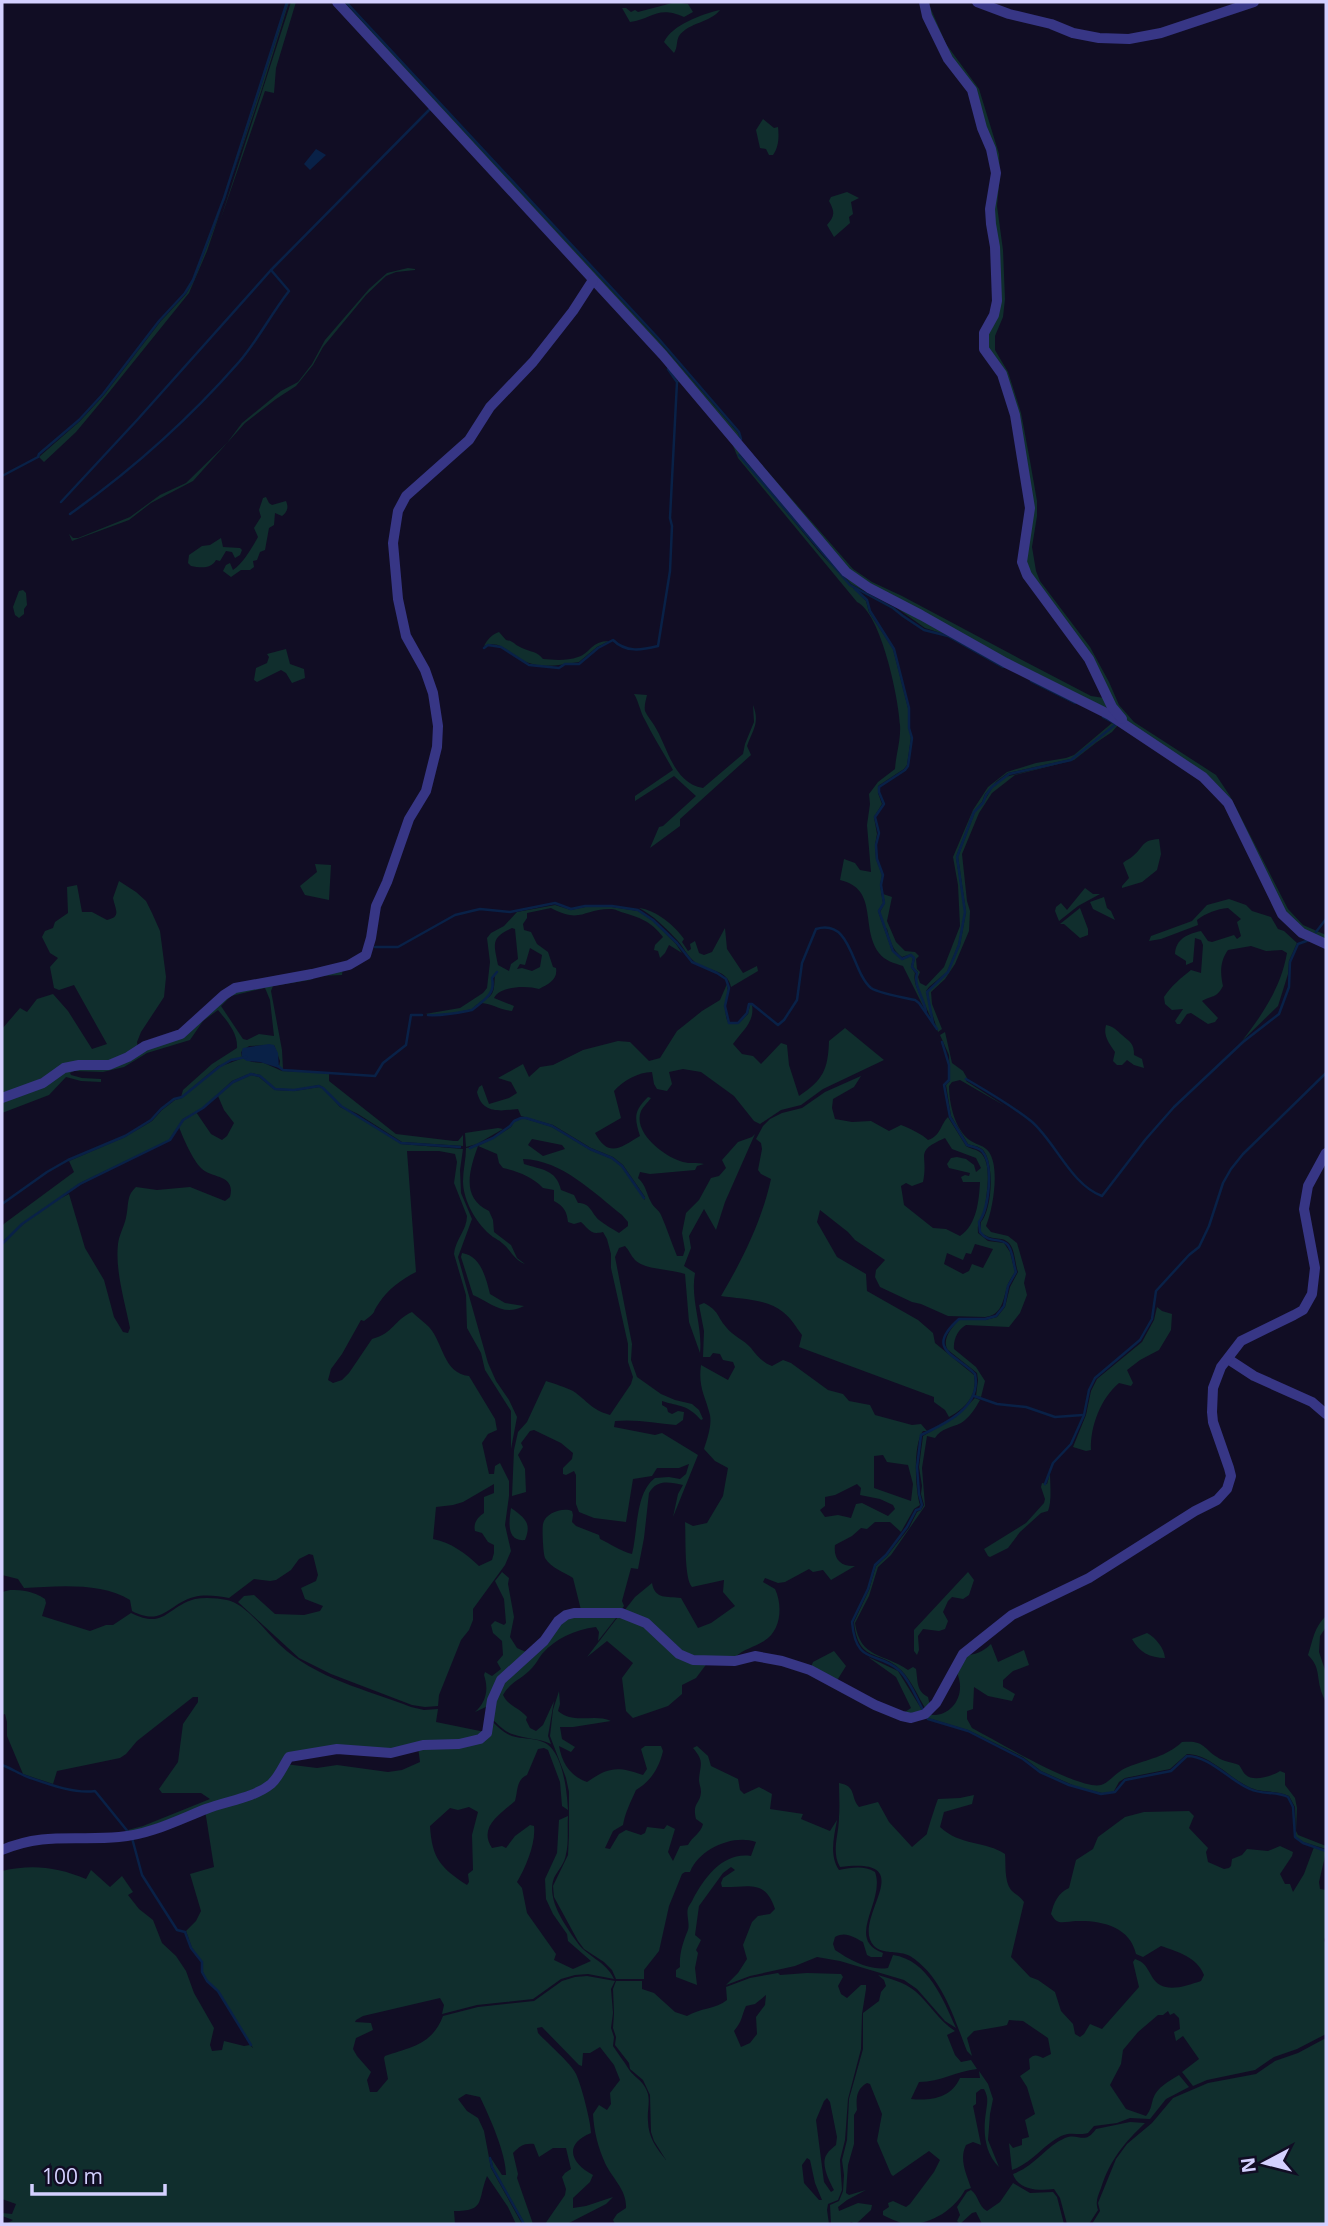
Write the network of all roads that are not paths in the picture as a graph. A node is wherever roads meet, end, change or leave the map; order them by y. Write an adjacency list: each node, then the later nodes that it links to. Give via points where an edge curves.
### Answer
1 (337, 2): 5 (street)
2 (924, 2): 6 (street, via 937,39 972,90 996,173 990,209 997,300 984,333 984,349 1002,373 1015,415 1030,508 1022,562 1089,659 1112,707)
3 (977, 2): 4 (street, via 1073,33 1129,39)
4 (1254, 2)
5 (593, 280): 6 (street, via 663,355 852,578); 8 (street, via 533,362 490,407 469,440 406,496 398,511 393,543 398,599 406,636 433,693 438,740 426,791 409,819 376,906 366,955 349,965 235,988 181,1034 115,1063 64,1068 43,1083)
6 (1132, 729): 7 (street, via 1214,787 1228,803 1282,915 1302,933)
7 (1326, 944)
8 (2, 1098)
9 (1326, 1153): 10 (street, via 1308,1186 1304,1209 1315,1268 1312,1294 1303,1310 1241,1341)
10 (1228, 1359): 11 (street, via 1312,1402); 12 (street, via 1213,1388 1212,1412 1230,1468 1223,1495 1089,1578 1012,1615 963,1654 925,1714 902,1716 810,1670 772,1659 693,1660 678,1654 646,1623 621,1613 573,1613 558,1621 539,1646 501,1680 486,1733 480,1739 391,1753 337,1749 289,1757 276,1779 259,1791 154,1829 114,1838 38,1839)
11 (1326, 1414)
12 (2, 1850)

